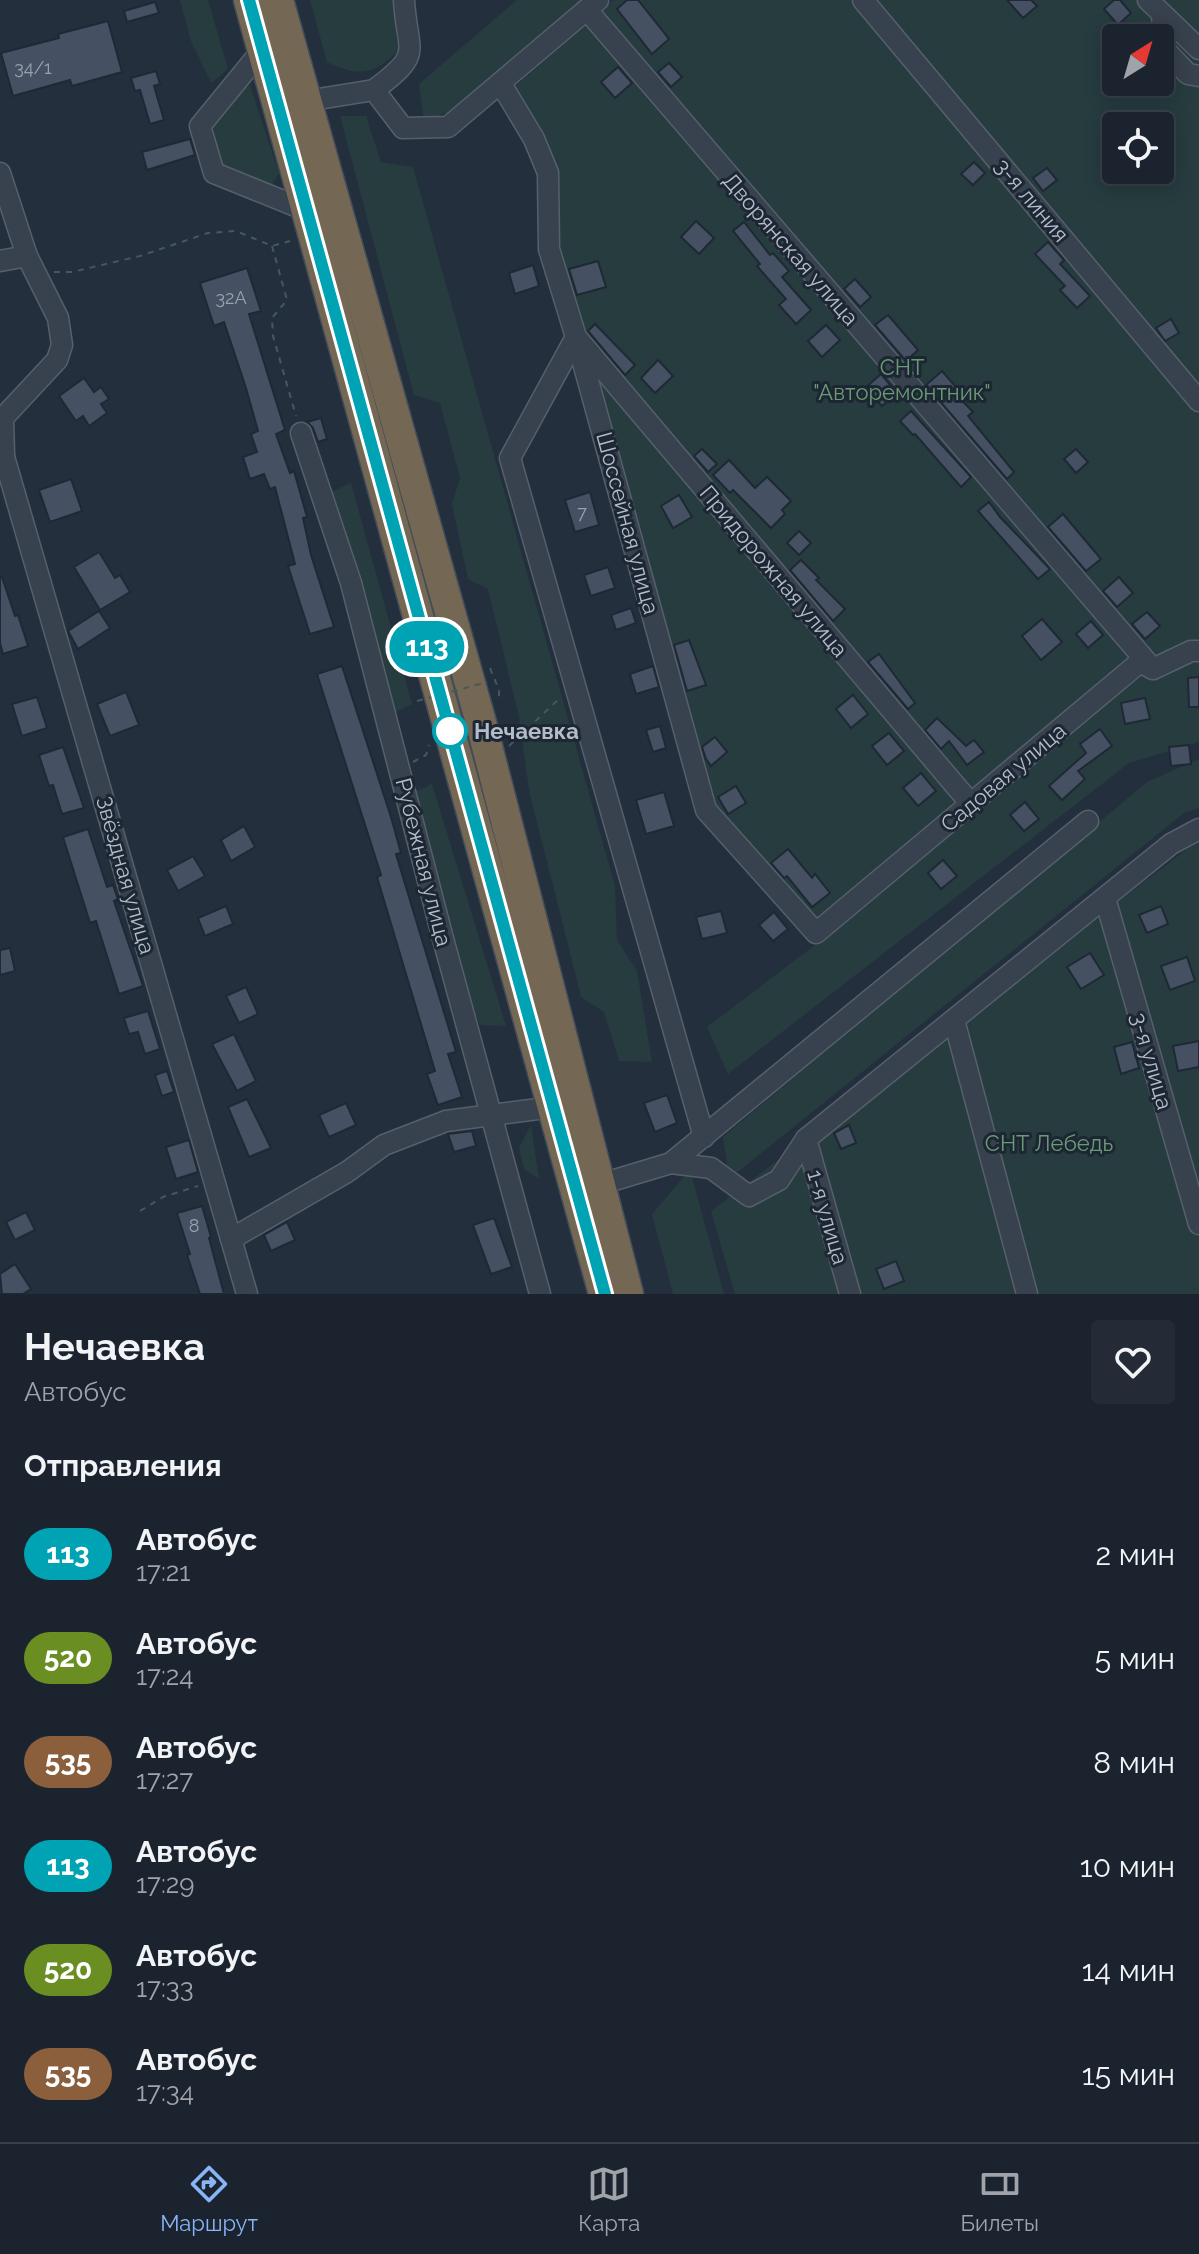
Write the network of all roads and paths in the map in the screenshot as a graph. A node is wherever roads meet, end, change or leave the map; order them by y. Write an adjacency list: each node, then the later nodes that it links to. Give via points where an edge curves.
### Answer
1 (249, 0): 7 (highway)
2 (278, 0): 12 (highway)
3 (404, 0): 11 (street, via 412,50 399,71)
4 (863, 0): 19 (street, 3-я линия)
5 (592, 5): 10 (street); 23 (street, Дворянская улица)
6 (1155, 8): 8 (street); 9 (street, via 1165,50 1188,74)
7 (263, 49): 14 (highway); 14 (street, via 200,126 214,173)
8 (1199, 49)
9 (1199, 76)
10 (501, 84): 11 (street, via 448,127 403,128); 18 (street, Шоссейная улица, via 548,173 549,249)
11 (374, 90): 12 (street)
12 (306, 101): 42 (highway, via 480,719)
13 (0, 173): 16 (street, Звёздная улица)
14 (311, 223): 15 (path); 36 (highway)
15 (272, 246): 16 (path, via 236,231 208,233 72,272 45,272); 20 (path, via 287,300 272,318 273,336)
16 (27, 256): 17 (street); 21 (street, Звёздная улица, via 58,318 62,345 57,360 3,418)
17 (0, 261)
18 (576, 337): 25 (street, via 510,458); 30 (street, Придорожная улица); 34 (street, Шоссейная улица, via 706,810)
19 (1199, 401)
20 (301, 433): 29 (street, Рубежная улица, via 351,583)
21 (1, 452): 41 (street, Звёздная улица)
22 (1199, 651): 23 (street, Садовая улица)
23 (1153, 669): 30 (street, Садовая улица, via 1140,662)
24 (487, 682): 26 (path, bridge)
25 (575, 684): 28 (path); 38 (street)
26 (417, 701)
27 (429, 740): 29 (path, via 421,760)
28 (508, 746)
29 (399, 766): 37 (street, Рубежная улица)
30 (971, 804): 34 (street, Садовая улица)
31 (1088, 821): 38 (street)
32 (1199, 829): 33 (street, via 1171,844)
33 (1105, 898): 35 (street); 44 (street, 3-я улица)
34 (816, 933)
35 (954, 1020): 39 (street); 51 (street)
36 (553, 1107): 37 (street); 48 (highway)
37 (491, 1115): 45 (street, via 446,1121 384,1145); 47 (street, Рубежная улица)
38 (704, 1137): 40 (street)
39 (806, 1139): 40 (street, via 779,1180 749,1196 711,1168); 50 (street, 1-я улица)
40 (671, 1163): 42 (street)
41 (214, 1181): 43 (path, via 163,1197); 45 (street, Звёздная улица)
42 (598, 1185): 49 (highway)
43 (140, 1211)
44 (1199, 1224)
45 (231, 1239): 46 (street, Звёздная улица)
46 (247, 1294)
47 (540, 1294)
48 (604, 1294)
49 (628, 1294)
50 (850, 1294)
51 (1027, 1294)

